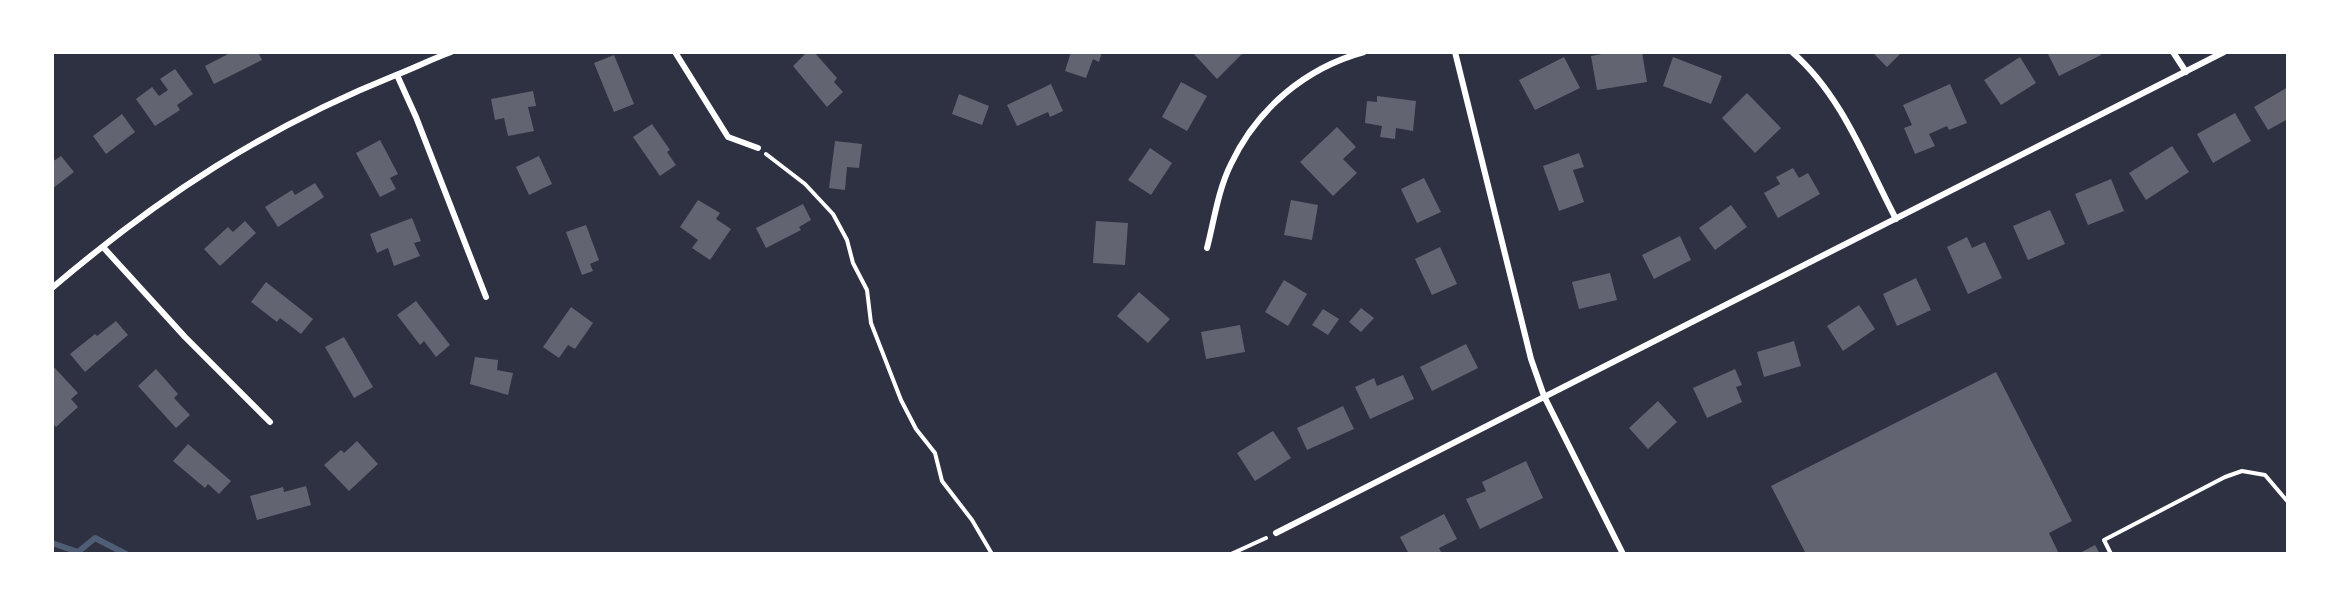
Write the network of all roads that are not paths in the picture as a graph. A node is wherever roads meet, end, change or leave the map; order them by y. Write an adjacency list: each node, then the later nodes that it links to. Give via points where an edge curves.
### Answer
1 (451, 52): 9 (street)
2 (675, 52): 10 (street, via 728,137)
3 (1364, 52): 13 (street, via 1304,79 1281,96 1252,129 1223,183)
4 (1455, 52): 16 (street)
5 (1792, 52): 11 (street, via 1836,103)
6 (2173, 52): 8 (street)
7 (2224, 52): 8 (street)
8 (2186, 72): 11 (street)
9 (397, 75): 12 (street, via 280,127 161,201); 15 (street)
10 (758, 148)
11 (1896, 219): 16 (street)
12 (103, 247): 14 (street); 17 (street)
13 (1208, 249)
14 (52, 288)
15 (486, 297)
16 (1544, 396): 18 (street); 19 (street)
17 (270, 422)
18 (1276, 534)
19 (1623, 554)

